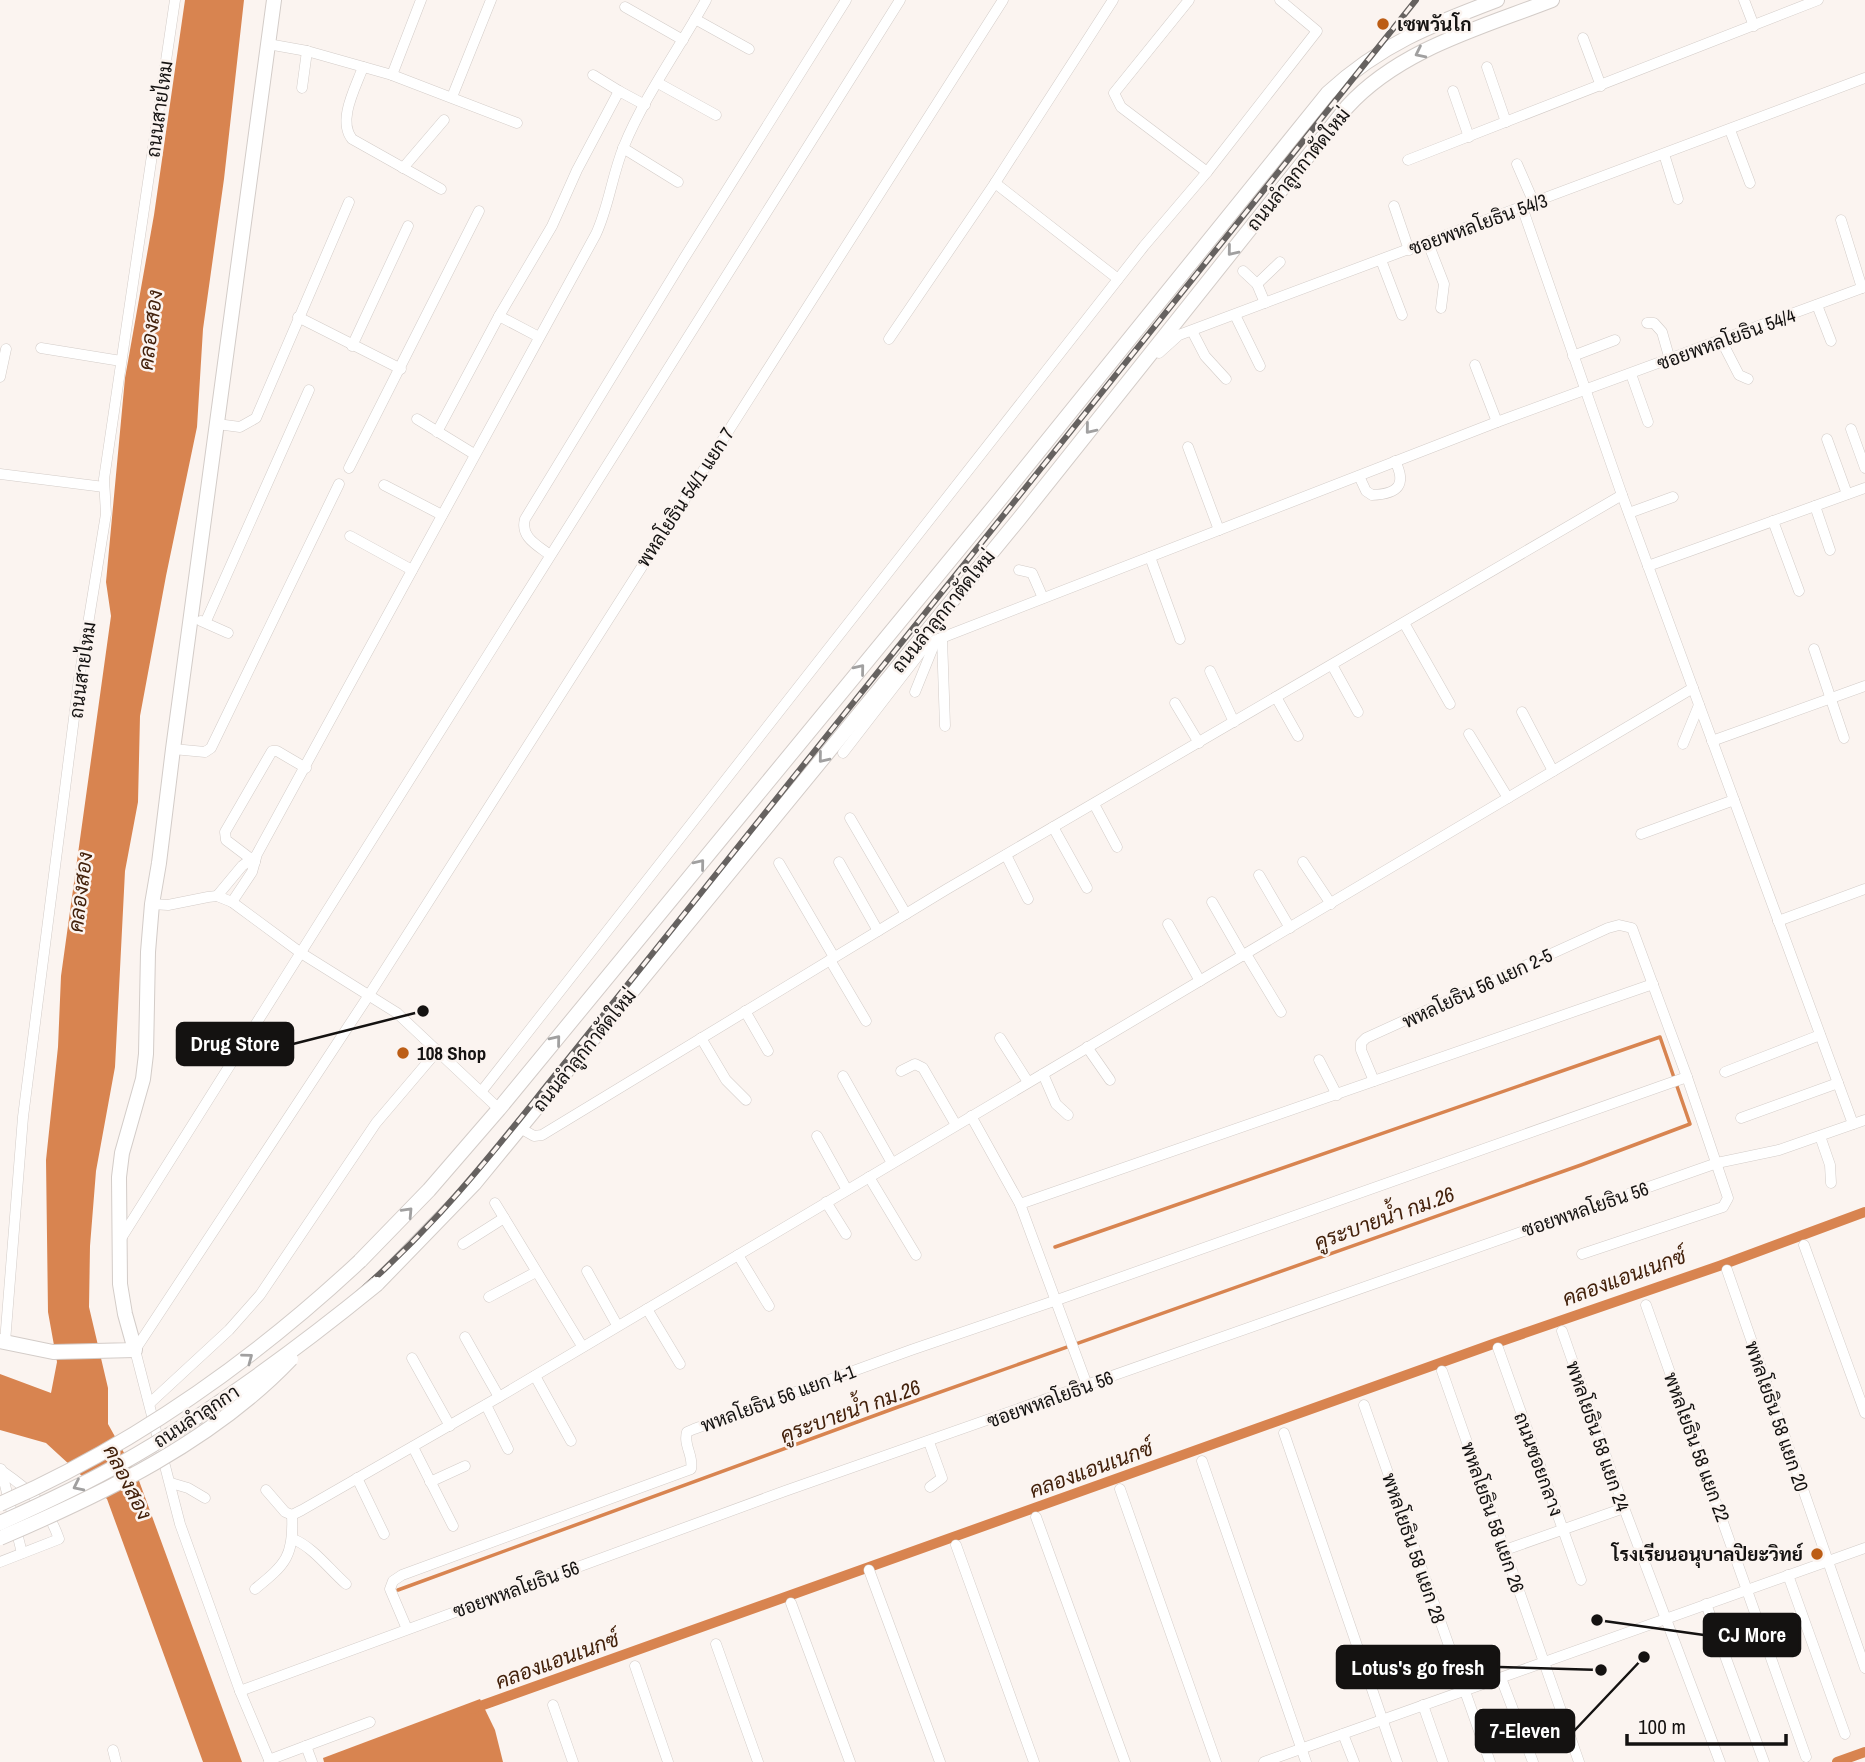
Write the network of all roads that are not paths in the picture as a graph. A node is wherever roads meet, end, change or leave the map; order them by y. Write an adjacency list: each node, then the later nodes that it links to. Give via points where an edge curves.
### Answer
1 (175, 0): 87 (street, ถนนสายไหม)
2 (274, 0): 21 (main road)
3 (421, 0): 26 (street)
4 (491, 0): 34 (street)
5 (706, 0): 17 (street)
6 (846, 0): 128 (street, via 524,519 526,536)
7 (900, 0): 128 (street)
8 (1003, 0): 197 (street, พหลโยธิน 54/1 แยก 7)
9 (1113, 0): 49 (street)
10 (1189, 0): 47 (street, via 1114,93 1121,107)
11 (1280, 0): 47 (street, via 1317,31)
12 (1497, 0): 119 (main road, ถนนลำลูกกาตัดใหม่, via 1388,47 1328,93)
13 (1552, 0): 123 (main road, ถนนลำลูกกาตัดใหม่, one-way to 123, via 1416,54 1367,86)
14 (1744, 0): 18 (street)
15 (1818, 0): 18 (street)
16 (625, 7): 20 (street)
17 (695, 19): 20 (street); 22 (street)
18 (1754, 26): 30 (street)
19 (1583, 38): 30 (street)
20 (683, 40): 29 (street)
21 (268, 44): 23 (street); 101 (main road)
22 (749, 49)
23 (307, 51): 25 (street); 31 (street)
24 (1487, 66): 38 (street)
25 (363, 67): 26 (street); 46 (street, via 346,118 347,132)
26 (392, 75): 34 (street)
27 (593, 75): 32 (street)
28 (1865, 78): 40 (street, ซอยพหลโยธิน 54/3)
29 (658, 83): 35 (street); 36 (street)
30 (1601, 86): 38 (street)
31 (302, 88)
32 (620, 91): 35 (street); 73 (street, via 552,226)
33 (1453, 91): 41 (street)
34 (452, 97): 39 (street)
35 (645, 105): 42 (street)
36 (716, 115)
37 (444, 120): 46 (street)
38 (1506, 122): 41 (street)
39 (517, 123)
40 (1730, 130): 43 (street, ซอยพหลโยธิน 54/3); 50 (street)
41 (1469, 137): 44 (street)
42 (623, 148): 48 (street); 77 (street, via 600,224)
43 (1664, 154): 52 (street); 54 (street, ซอยพหลโยธิน 54/3)
44 (1408, 160)
45 (1517, 164): 54 (street)
46 (402, 168): 51 (street)
47 (1207, 172): 65 (street)
48 (678, 182)
49 (995, 183): 65 (street); 78 (street)
50 (1751, 183)
51 (441, 189)
52 (1678, 199)
53 (349, 202): 74 (street)
54 (1534, 203): 56 (street, ซอยพหลโยธิน 54/3)
55 (1394, 206): 61 (street)
56 (1522, 207): 60 (street, ซอยพหลโยธิน 54/3); 85 (street)
57 (479, 211): 90 (street)
58 (1841, 220): 67 (street)
59 (408, 226): 82 (street)
60 (1428, 243): 61 (street, ซอยพหลโยธิน 54/3); 70 (street, via 1444,284)
61 (1409, 250): 62 (street, ซอยพหลโยธิน 54/3)
62 (1381, 260): 68 (street, ซอยพหลโยธิน 54/3); 72 (street)
63 (1280, 262): 66 (street)
64 (1243, 271): 66 (street)
65 (1118, 279): 217 (street)
66 (1257, 284): 68 (street)
67 (1863, 287): 69 (street, ซอยพหลโยธิน 54/4)
68 (1265, 303): 71 (street, ซอยพหลโยธิน 54/3)
69 (1817, 305): 80 (street, ซอยพหลโยธิน 54/4); 81 (street)
70 (1441, 308)
71 (1235, 315): 76 (street, ซอยพหลโยธิน 54/3); 89 (street)
72 (1402, 315)
73 (499, 316): 77 (street); 103 (street)
74 (298, 317): 82 (street); 101 (street, via 256,418 240,427)
75 (1647, 323): 86 (street, via 1662,331)
76 (1192, 331): 93 (street, via 1205,356); 97 (street, ซอยพหลโยธิน 54/3, via 1164,347)
77 (539, 337): 106 (street)
78 (889, 339)
79 (1615, 340): 85 (street)
80 (1721, 340): 86 (street, ซอยพหลโยธิน 54/4); 94 (street, via 1740,375)
81 (1831, 341)
82 (352, 345): 90 (street)
83 (41, 348): 87 (street)
84 (6, 349): 92 (street)
85 (1573, 356): 96 (street)
86 (1670, 360): 91 (street, ซอยพหลโยธิน 54/4)
87 (121, 361): 114 (street, ถนนสายไหม)
88 (1475, 365): 99 (street)
89 (1260, 366)
90 (401, 369): 108 (street)
91 (1631, 374): 96 (street, ซอยพหลโยธิน 54/4); 100 (street)
92 (0, 377)
93 (1226, 379)
94 (1748, 379)
95 (309, 390): 136 (street)
96 (1586, 391): 99 (street, ซอยพหลโยธิน 54/4); 117 (street)
97 (1115, 404)
98 (417, 419): 103 (street)
99 (1497, 422): 107 (street, ซอยพหลโยธิน 54/4)
100 (1648, 422)
101 (217, 424): 135 (main road)
102 (1851, 429): 109 (street)
103 (437, 432): 106 (street)
104 (1826, 439): 116 (street)
105 (1188, 447): 125 (street)
106 (474, 454): 122 (street)
107 (1395, 461): 111 (street, ซอยพหลโยธิน 54/4); 111 (street, via 1402,478 1394,490 1372,495)
108 (349, 468)
109 (1865, 468)
110 (0, 474): 114 (street)
111 (1359, 476): 125 (street, ซอยพหลโยธิน 54/4)
112 (339, 484): 162 (street, via 211,748 205,752)
113 (384, 485): 122 (street)
114 (104, 487): 260 (street, ถนนสายไหม, via 106,513 79,679 23,1116)
115 (1863, 493): 116 (street)
116 (1847, 494): 120 (street)
117 (1622, 495): 121 (street); 137 (street)
118 (1674, 497): 121 (street)
119 (997, 503): 123 (main road); 220 (main road, ถนนลำลูกกาตัดใหม่, one-way to 119)
120 (1815, 506): 124 (street); 127 (street)
121 (1629, 513): 130 (street)
122 (442, 515): 131 (street)
123 (1019, 519): 227 (main road, ถนนลำลูกกาตัดใหม่, one-way to 227)
124 (1773, 521): 130 (street); 133 (street)
125 (1219, 530): 129 (street, ซอยพหลโยธิน 54/4)
126 (350, 536): 131 (street)
127 (1830, 550)
128 (550, 555): 192 (street)
129 (1150, 557): 134 (street, ซอยพหลโยธิน 54/4); 140 (street)
130 (1648, 566): 145 (street)
131 (412, 570): 164 (street)
132 (1019, 570): 134 (street, via 1032,573)
133 (1799, 591)
134 (1043, 598): 139 (street, ซอยพหลโยธิน 54/4)
135 (190, 619): 136 (street); 162 (main road)
136 (206, 621): 138 (street)
137 (1404, 623): 142 (street); 150 (street)
138 (228, 633)
139 (939, 639): 146 (street); 155 (street); 163 (street, via 924,648)
140 (1180, 639)
141 (1814, 649): 148 (street)
142 (1332, 665): 147 (street); 152 (street)
143 (1210, 671): 154 (street)
144 (1865, 686): 148 (street)
145 (1693, 688): 151 (street); 165 (street)
146 (915, 692)
147 (1276, 697): 154 (street); 157 (street)
148 (1830, 699): 158 (street); 159 (street)
149 (1175, 704): 160 (street)
150 (1450, 704)
151 (1699, 705): 159 (street); 161 (street)
152 (1358, 712)
153 (1522, 712): 165 (street)
154 (1234, 722): 160 (street)
155 (945, 726)
156 (1469, 734): 166 (street)
157 (1298, 736)
158 (1844, 737)
159 (1712, 741): 167 (street)
160 (1199, 743): 168 (street)
161 (1683, 744)
162 (173, 749): 185 (main road)
163 (843, 753)
164 (306, 768): 174 (street); 174 (street, via 277,751 269,754 225,832 226,840)
165 (1553, 771): 166 (street)
166 (1508, 799): 186 (street)
167 (1734, 800): 171 (street); 188 (street)
168 (1094, 804): 170 (street); 172 (street)
169 (850, 817): 187 (street)
170 (1053, 827): 173 (street); 179 (street)
171 (1641, 834)
172 (1117, 847)
173 (1006, 855): 182 (street); 187 (street)
174 (255, 858): 181 (street, via 242,866); 183 (street, via 252,872)
175 (839, 862): 191 (street)
176 (1304, 862): 186 (street)
177 (779, 863): 194 (street)
178 (1259, 874): 190 (street)
179 (1087, 888)
180 (1865, 889): 188 (street)
181 (217, 896): 183 (street); 185 (street)
182 (1028, 899)
183 (232, 902): 192 (street)
184 (1212, 902): 193 (street)
185 (152, 904): 240 (main road, via 146,1054 122,1153)
186 (1331, 904): 190 (street)
187 (906, 914): 191 (street)
188 (1778, 920): 201 (street)
189 (1168, 925): 195 (street)
190 (1290, 928): 193 (street)
191 (878, 931): 194 (street)
192 (301, 953): 197 (street); 240 (street)
193 (1245, 955): 195 (street); 199 (street)
194 (832, 959): 198 (street); 200 (street)
195 (1200, 981): 204 (street)
196 (1653, 985): 213 (street); 214 (street); 214 (street, พหลโยธิน 56 แยก 2-5, via 1632,928 1608,928 1366,1038 1361,1050)
197 (369, 995): 205 (street); 263 (street, พหลโยธิน 54/1 แยก 7)
198 (745, 1011): 202 (street); 206 (street)
199 (1281, 1012)
200 (866, 1021)
201 (1820, 1035): 209 (street); 216 (street)
202 (701, 1038): 219 (street, via 726,1080); 227 (street, via 542,1135)
203 (1000, 1038): 215 (street)
204 (1087, 1047): 210 (street); 212 (street)
205 (438, 1050): 217 (street); 270 (street, via 376,1123 260,1295)
206 (768, 1051)
207 (1319, 1060): 218 (street)
208 (901, 1071): 226 (street, via 915,1064 923,1068)
209 (1725, 1072)
210 (1043, 1074): 215 (street); 221 (street, via 1056,1104)
211 (843, 1076): 230 (street)
212 (1110, 1080)
213 (1679, 1080): 231 (street); 252 (street)
214 (1374, 1081): 218 (street)
215 (1028, 1083): 222 (street)
216 (1838, 1083): 223 (street); 225 (street)
217 (481, 1092): 220 (street)
218 (1337, 1095): 237 (street)
219 (746, 1100)
220 (499, 1109): 246 (main road, ถนนลำลูกกาตัดใหม่, one-way to 220)
221 (1068, 1115)
222 (971, 1116): 226 (street); 237 (street)
223 (1741, 1118)
224 (1865, 1120): 225 (street, ซอยพหลโยธิน 56)
225 (1853, 1124): 229 (street, ซอยพหลโยธิน 56)
226 (956, 1125): 230 (street)
227 (520, 1128): 250 (main road, ถนนลำลูกกาตัดใหม่, via 460,1199)
228 (817, 1136): 234 (street)
229 (1820, 1136): 231 (street, ซอยพหลโยธิน 56); 233 (street)
230 (892, 1163): 232 (street)
231 (1717, 1163): 243 (street, via 1728,1195 1723,1207); 268 (street, ซอยพหลโยธิน 56)
232 (869, 1177): 234 (street); 245 (street)
233 (1831, 1183)
234 (847, 1190): 235 (street)
235 (826, 1202): 239 (street); 244 (street)
236 (495, 1203): 238 (street)
237 (1020, 1204): 252 (street)
238 (504, 1218): 241 (street); 249 (street)
239 (846, 1234)
240 (120, 1240): 263 (main road, via 120,1284)
241 (463, 1244)
242 (1804, 1245): 273 (street)
243 (1583, 1254)
244 (738, 1255): 254 (street); 255 (street)
245 (916, 1255)
246 (360, 1261): 290 (main road, ถนนลำลูกกา, one-way to 246, bridge, via 101,1454 197,1395 263,1346)
247 (1727, 1270): 304 (street, พหลโยธิน 58 แยก 20)
248 (587, 1271): 256 (street)
249 (536, 1272): 251 (street); 261 (street)
250 (377, 1284): 258 (main road, ถนนลำลูกกา, bridge)
251 (489, 1297)
252 (1057, 1300): 268 (street); 315 (street, พหลโยธิน 56 แยก 4-1, via 694,1429 685,1439 691,1469 402,1575 390,1589)
253 (1646, 1305): 311 (street, พหลโยธิน 58 แยก 22)
254 (769, 1307)
255 (647, 1308): 256 (street); 265 (street)
256 (617, 1325): 261 (street)
257 (1562, 1331): 291 (street, พหลโยธิน 58 แยก 24)
258 (311, 1337): 294 (main road, ถนนลำลูกกา, one-way to 294, bridge, via 146,1449); 298 (main road, bridge, via 262,1387 180,1446 62,1511)
259 (464, 1337): 269 (street)
260 (2, 1342): 263 (main road, via 53,1352)
261 (582, 1346): 267 (street)
262 (1498, 1348): 296 (street, ถนนซอยกลาง)
263 (135, 1350): 270 (street)
264 (412, 1358): 274 (street)
265 (680, 1364)
266 (1442, 1371): 302 (street, พหลโยธิน 58 แยก 26)
267 (535, 1376): 269 (street); 276 (street)
268 (1087, 1385): 277 (street, ซอยพหลโยธิน 56)
269 (499, 1397): 271 (street)
270 (150, 1403): 285 (street)
271 (486, 1405): 274 (street); 279 (street)
272 (1364, 1405): 322 (street, พหลโยธิน 58 แยก 28)
273 (1865, 1413)
274 (450, 1426): 278 (street)
275 (1284, 1433): 325 (street)
276 (571, 1441)
277 (929, 1442): 286 (street, via 942,1478); 315 (street, ซอยพหลโยธิน 56)
278 (413, 1447): 283 (street); 284 (street)
279 (508, 1450)
280 (1202, 1461): 330 (street)
281 (465, 1466): 284 (street)
282 (1, 1469): 303 (street); 303 (street, via 44,1506 59,1539)
283 (357, 1478): 292 (street); 297 (street)
284 (430, 1482): 295 (street)
285 (171, 1483): 289 (street); 321 (street, via 180,1524)
286 (930, 1488)
287 (1121, 1489): 343 (street)
288 (266, 1490): 292 (street)
289 (205, 1498)
290 (0, 1504)
291 (1624, 1508): 296 (street); 314 (street, พหลโยธิน 58 แยก 24)
292 (292, 1515): 299 (street)
293 (1036, 1517): 342 (street)
294 (0, 1523)
295 (453, 1526)
296 (1563, 1530): 302 (street); 308 (street, ถนนซอยกลาง)
297 (384, 1534)
298 (0, 1538)
299 (293, 1539): 309 (street, via 312,1550); 310 (street, via 279,1570)
300 (956, 1545): 341 (street)
301 (1865, 1548): 304 (street)
302 (1505, 1550): 317 (street, พหลโยธิน 58 แยก 26)
303 (22, 1553): 305 (street)
304 (1828, 1561): 307 (street); 319 (street, พหลโยธิน 58 แยก 20)
305 (0, 1562)
306 (870, 1570): 340 (street)
307 (1788, 1575): 311 (street); 328 (street)
308 (1581, 1580)
309 (346, 1584)
310 (255, 1589)
311 (1748, 1590): 313 (street); 332 (street, พหลโยธิน 58 แยก 22)
312 (791, 1603): 339 (street)
313 (1706, 1604): 314 (street); 353 (street)
314 (1665, 1619): 317 (street); 352 (street, พหลโยธิน 58 แยก 24)
315 (407, 1629): 321 (street, ซอยพหลโยธิน 56)
316 (716, 1644): 338 (street)
317 (1544, 1662): 320 (street); 351 (street, พหลโยธิน 58 แยก 26)
318 (635, 1667): 337 (street)
319 (1865, 1668)
320 (1501, 1678): 322 (street); 350 (street)
321 (240, 1691): 333 (street)
322 (1464, 1691): 324 (street); 349 (street, พหลโยธิน 58 แยก 28)
323 (553, 1704): 336 (street)
324 (1423, 1705): 325 (street); 348 (street)
325 (1382, 1720): 327 (street); 347 (street)
326 (370, 1722): 329 (street)
327 (1343, 1734): 330 (street); 346 (street)
328 (1845, 1734)
329 (306, 1746): 333 (street); 335 (street)
330 (1302, 1749): 344 (street); 345 (street)
331 (113, 1750): 334 (street)
332 (1806, 1757)
333 (270, 1761)
334 (116, 1762)
335 (312, 1762)
336 (573, 1762)
337 (668, 1762)
338 (758, 1762)
339 (850, 1762)
340 (940, 1762)
341 (1034, 1762)
342 (1125, 1762)
343 (1216, 1762)
344 (1264, 1762)
345 (1306, 1762)
346 (1354, 1762)
347 (1397, 1762)
348 (1443, 1762)
349 (1490, 1762)
350 (1533, 1762)
351 (1580, 1762)
352 (1720, 1762)
353 (1764, 1762)

